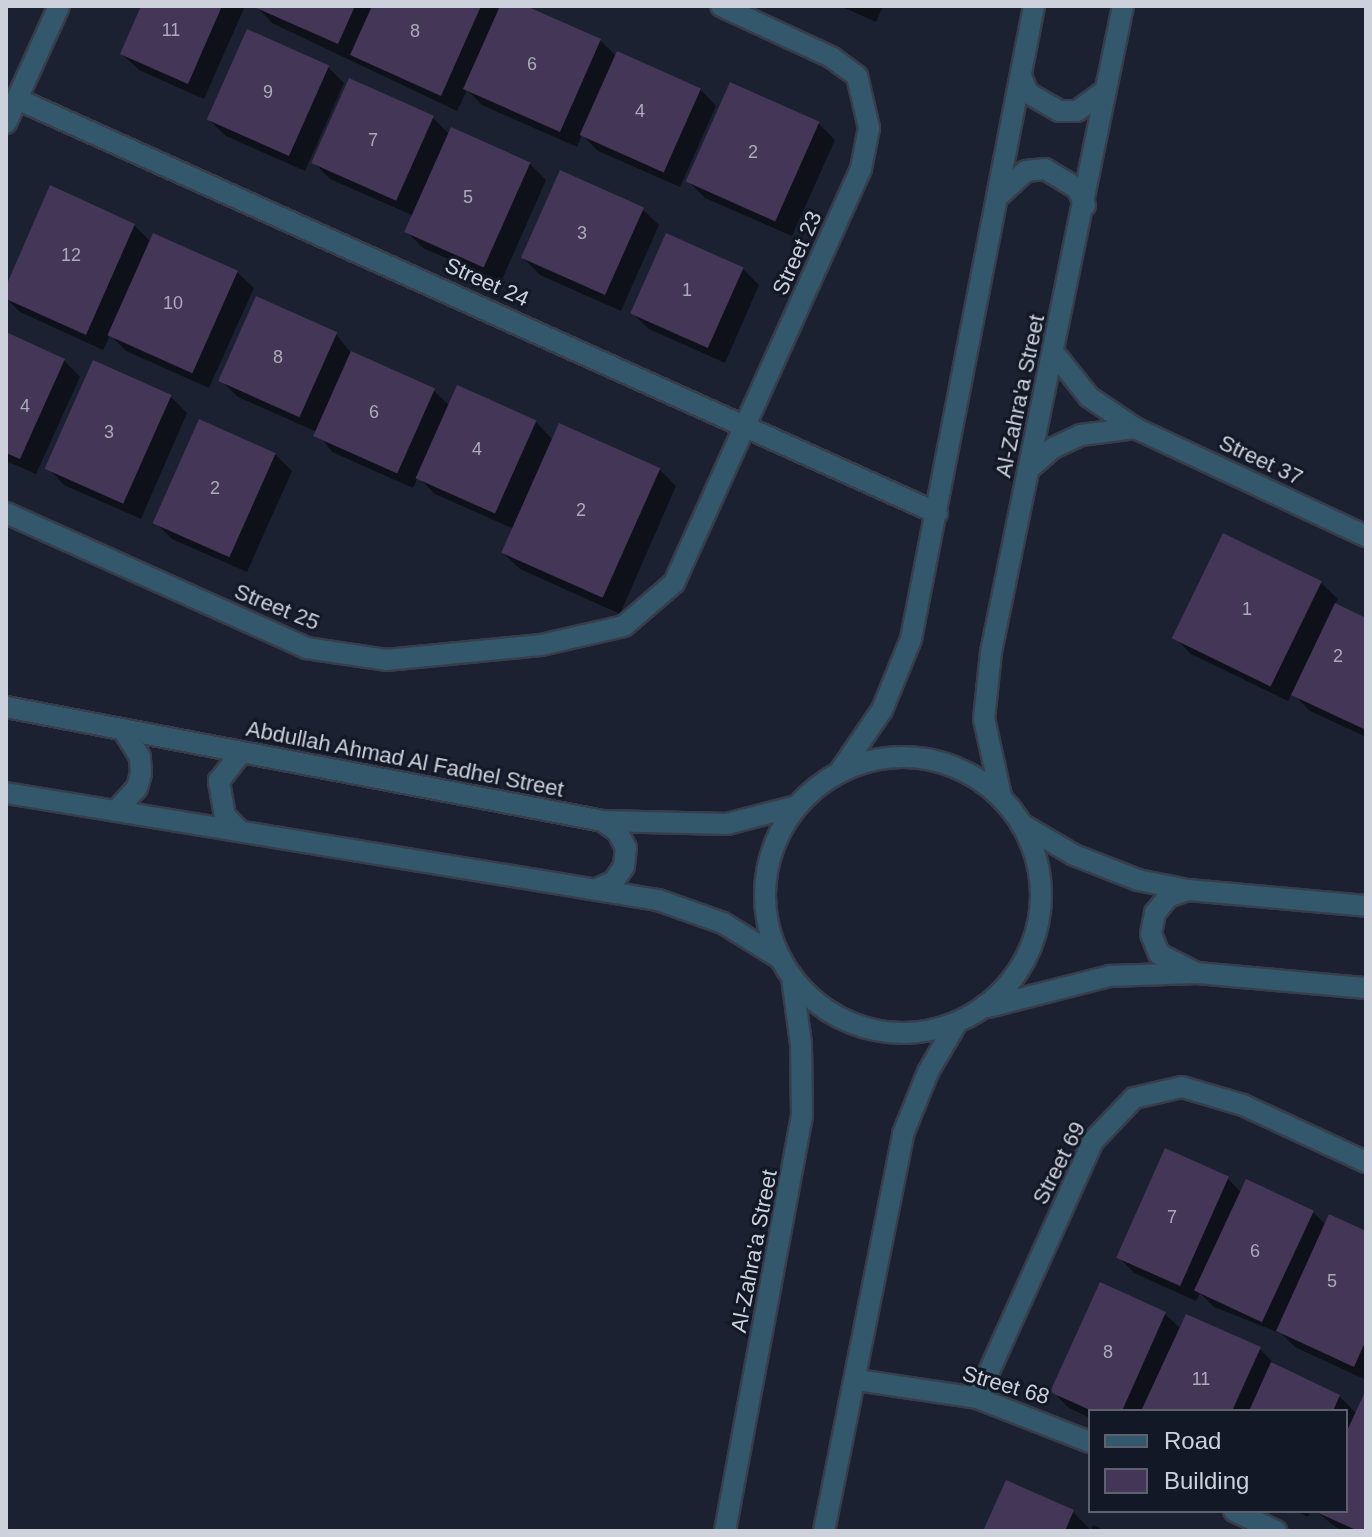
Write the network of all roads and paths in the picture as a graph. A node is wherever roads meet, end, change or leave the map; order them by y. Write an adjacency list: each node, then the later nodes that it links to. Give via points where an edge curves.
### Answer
1 (59, 6): 7 (street)
2 (721, 6): 12 (street, Street 23, via 831,57 857,76 869,128 861,169)
3 (1034, 6): 5 (street)
4 (1123, 6): 6 (street, Al-Zahra'a Street)
5 (1021, 76): 6 (street, via 1028,93 1059,111 1077,111); 9 (street)
6 (1106, 90): 10 (street, Al-Zahra'a Street)
7 (17, 99): 8 (street); 12 (street, Street 24)
8 (6, 123)
9 (999, 196): 10 (street, via 1026,171 1045,169 1077,188); 16 (street)
10 (1085, 205): 11 (street, Al-Zahra'a Street)
11 (1054, 353): 13 (street, Street 37, via 1089,397); 14 (street, Al-Zahra'a Street)
12 (746, 424): 16 (street, Street 24); 18 (street, Street 23)
13 (1135, 428): 14 (street, via 1081,435 1053,448); 17 (street, Street 37)
14 (1030, 468): 24 (street, Al-Zahra'a Street, via 991,652 984,719)
15 (6, 513): 18 (street, Street 25, via 306,648 386,660 541,645 624,626)
16 (937, 513): 22 (street, via 911,639 882,710)
17 (1366, 536)
18 (674, 583)
19 (6, 707): 20 (street, Abdullah Ahmad Al Fadhel Street)
20 (124, 731): 21 (street, Abdullah Ahmad Al Fadhel Street); 26 (street, via 140,757 141,773 137,788)
21 (241, 753): 27 (street, Abdullah Ahmad Al Fadhel Street); 29 (street, via 219,781 225,816)
22 (841, 770): 24 (street, via 904,756 939,761 973,774); 25 (street)
23 (6, 793): 26 (street)
24 (1001, 796): 28 (street)
25 (796, 806): 27 (street, Abdullah Ahmad Al Fadhel Street, via 727,824); 33 (street, via 768,860 764,890 767,921)
26 (116, 811): 29 (street)
27 (603, 821): 30 (street, via 618,832 626,848 624,866 614,881)
28 (1023, 825): 31 (street, via 1074,855 1138,880); 37 (street, via 1038,858 1042,899 1036,939 1017,976)
29 (238, 829): 30 (street)
30 (597, 889): 33 (street, via 658,900 723,923)
31 (1188, 890): 32 (street); 34 (street, via 1168,897 1155,913 1151,934 1159,954)
32 (1366, 906)
33 (781, 959): 35 (street)
34 (1197, 973): 36 (street); 37 (street, via 1110,976)
35 (792, 977): 38 (street, via 814,1001 875,1031 909,1034); 44 (street, Al-Zahra'a Street, via 801,1044 802,1116)
36 (1366, 988)
37 (984, 1008): 38 (street)
38 (955, 1026): 40 (street, via 928,1072 903,1134)
39 (1366, 1162): 41 (street, Street 69, via 1243,1105 1182,1087 1134,1098 1093,1141)
40 (857, 1380): 41 (street, Street 68); 45 (street)
41 (977, 1398): 42 (street, Street 68)
42 (1088, 1441)
43 (1238, 1513): 46 (street)
44 (725, 1531)
45 (824, 1531)
46 (1276, 1531)

